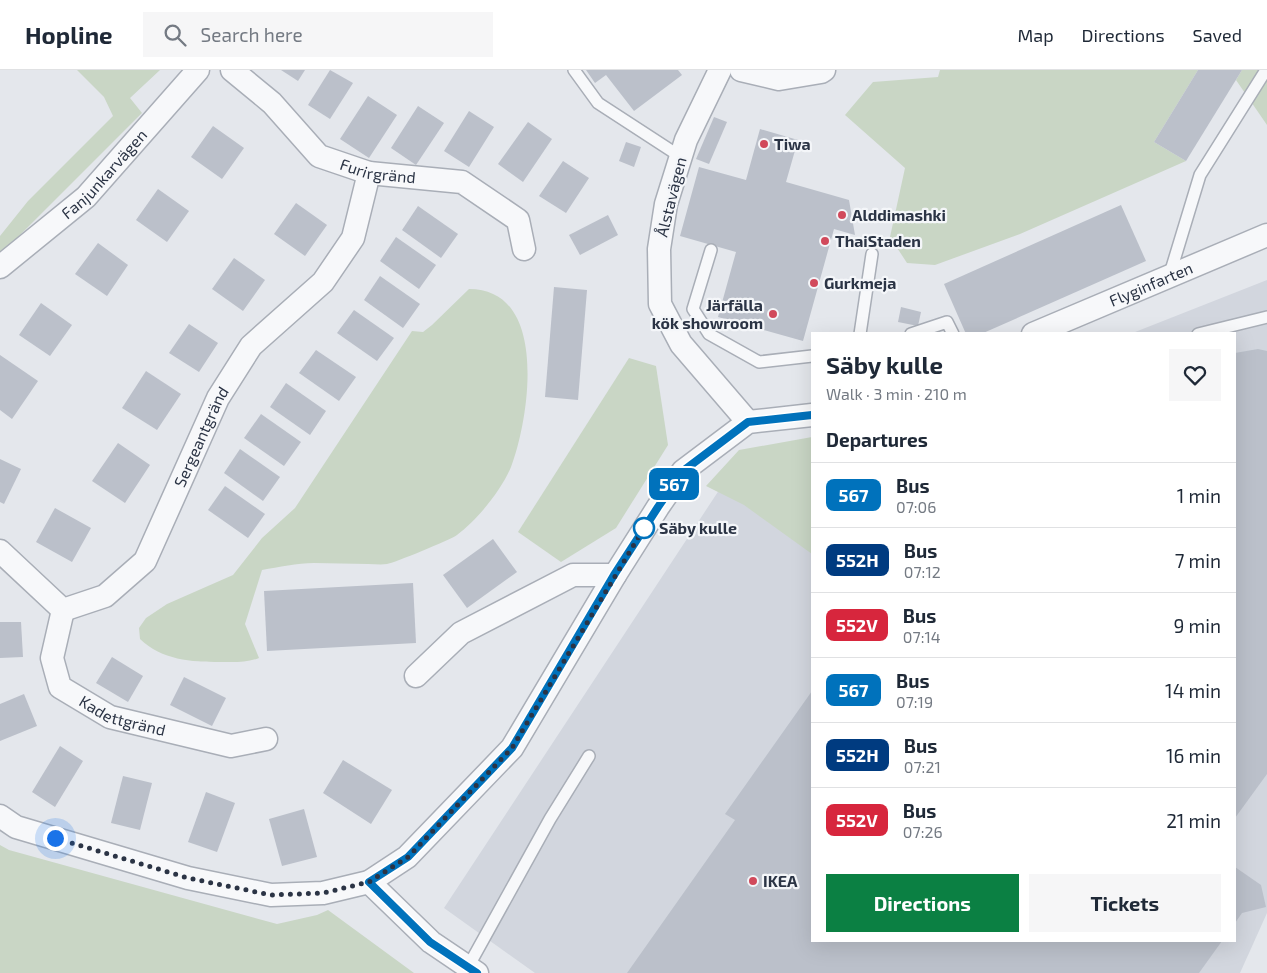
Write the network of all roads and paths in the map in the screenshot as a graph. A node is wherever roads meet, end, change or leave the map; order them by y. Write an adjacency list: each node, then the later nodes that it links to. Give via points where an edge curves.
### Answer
1 (198, 70): 14 (street, Fanjunkarvägen, via 86,197)
2 (232, 70): 9 (street, Furirgränd, via 272,103 320,156)
3 (574, 70): 8 (lane, via 598,103)
4 (720, 70): 8 (street, Ålstavägen)
5 (741, 70): 6 (street, via 779,78)
6 (824, 70)
7 (1266, 70): 15 (lane, via 1200,176)
8 (681, 157): 24 (street, Ålstavägen, via 666,204 658,249 660,304 681,344)
9 (370, 173): 11 (street, Furirgränd, via 462,182 518,220); 27 (street, Sergeantgränd, via 353,238 323,282 251,346 218,398 145,562 105,596)
10 (1267, 235): 15 (street, Flyginfarten)
11 (524, 249)
12 (711, 250): 22 (lane, via 694,309 709,334 759,362)
13 (872, 254): 17 (lane)
14 (0, 267)
15 (1168, 277): 20 (street, Flyginfarten)
16 (1267, 317): 21 (lane)
17 (860, 332)
18 (917, 332): 19 (lane, via 947,322)
19 (952, 332)
20 (1038, 332)
21 (1206, 332)
22 (811, 356)
23 (811, 416): 24 (street)
24 (748, 422): 26 (street, via 683,471)
25 (0, 552): 27 (street)
26 (614, 575): 28 (street, via 573,575 461,633); 32 (street, via 512,748 408,857)
27 (63, 610): 29 (street, Kadettgränd, via 52,658 60,687 110,717 231,746)
28 (416, 676)
29 (266, 740)
30 (589, 756): 33 (lane, via 550,819)
31 (0, 816): 32 (street, via 16,827 188,878 271,895 323,893)
32 (369, 882): 33 (street, via 430,942)
33 (473, 970)

